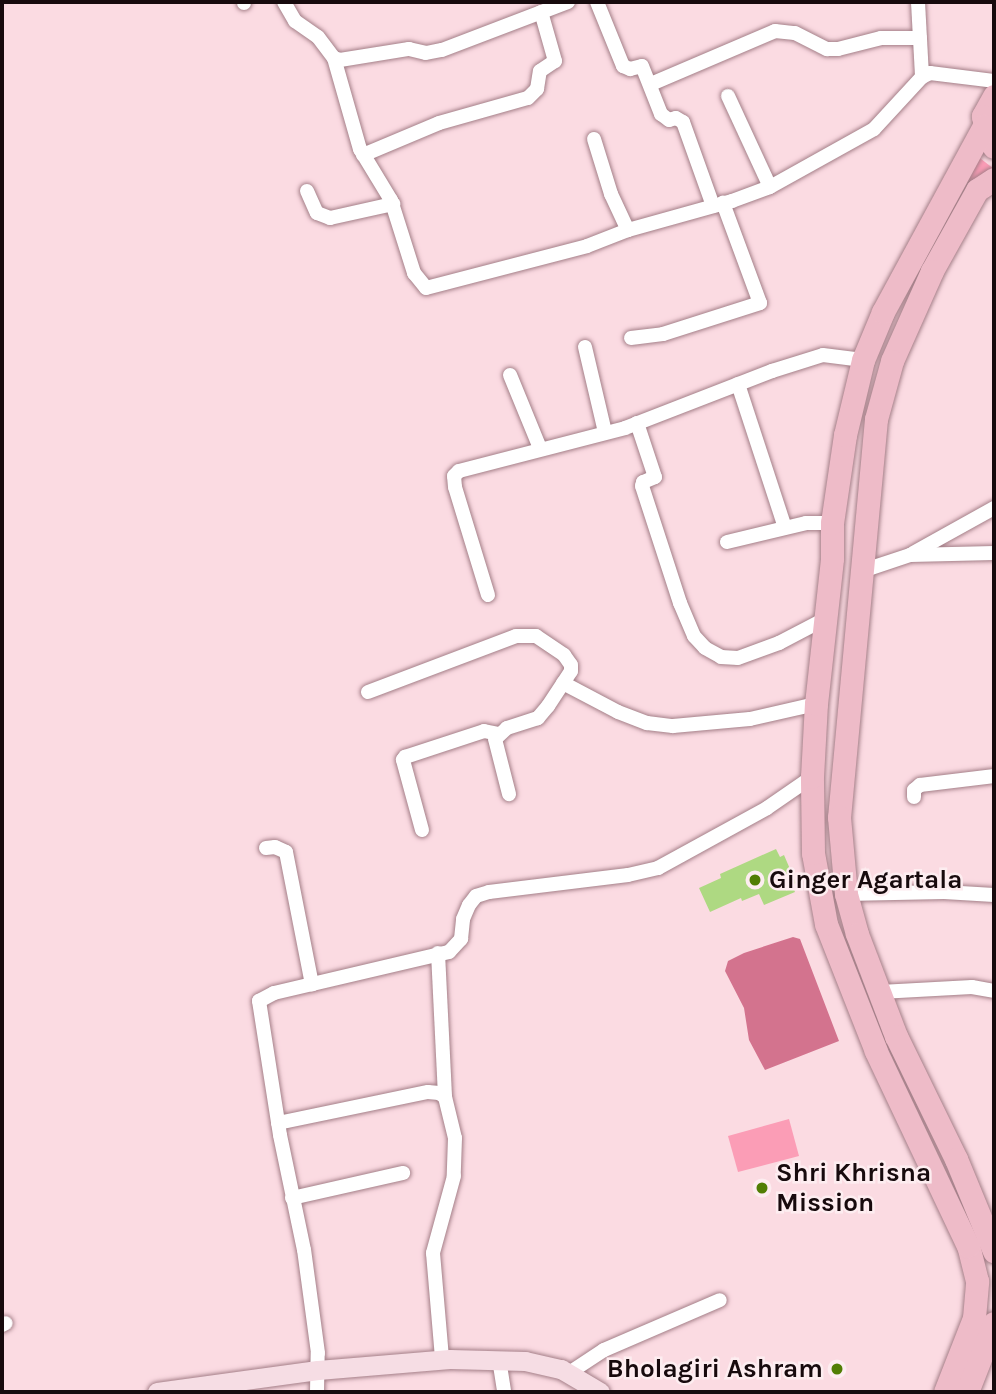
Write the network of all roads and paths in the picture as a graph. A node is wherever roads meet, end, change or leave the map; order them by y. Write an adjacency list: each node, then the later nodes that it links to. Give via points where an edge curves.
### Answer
1 (284, 2): 7 (street, via 295,21 318,37)
2 (568, 2): 5 (street)
3 (597, 2): 9 (street, via 623,66 642,66)
4 (919, 2): 6 (street)
5 (541, 12): 7 (street, via 442,50); 15 (street, via 555,61 540,71 537,89 528,98 439,123)
6 (920, 38): 8 (street); 9 (street, via 881,38 827,49 795,33 775,31)
7 (334, 58): 15 (street)
8 (922, 77): 10 (street, via 930,74); 17 (street, via 874,129)
9 (651, 84): 20 (street, via 661,114 683,122)
10 (993, 90): 12 (main road)
11 (728, 96): 17 (street)
12 (984, 126): 14 (main road); 24 (main road, via 883,312)
13 (594, 139): 21 (street)
14 (994, 147)
15 (363, 155): 19 (street)
16 (994, 179): 36 (main road, via 977,190 970,202 932,271 892,361 876,419)
17 (770, 187): 20 (street)
18 (306, 191): 19 (street, via 317,213 330,218)
19 (393, 204): 21 (street, via 414,273 426,288 587,246)
20 (718, 204): 21 (street); 22 (street, via 760,303 663,334)
21 (628, 230)
22 (631, 338)
23 (585, 347): 28 (street)
24 (863, 360): 26 (street, via 823,355); 31 (main road, via 845,435)
25 (510, 375): 29 (street)
26 (738, 384): 27 (street); 32 (street)
27 (637, 423): 28 (street); 38 (street, via 655,477 642,486 668,572 694,635 705,648 721,657 738,658)
28 (605, 432): 29 (street)
29 (540, 448): 37 (street, via 454,476)
30 (994, 508): 34 (street)
31 (832, 523): 32 (street); 38 (main road)
32 (785, 528): 33 (street)
33 (727, 541)
34 (910, 555): 35 (street); 36 (street)
35 (991, 556)
36 (862, 571): 49 (main road, via 839,817)
37 (488, 595)
38 (825, 619): 41 (main road)
39 (563, 683): 40 (street, via 571,671 569,659 536,636 516,636); 41 (street, via 618,712 647,723 673,726 750,719); 42 (street, via 538,718)
40 (368, 692)
41 (816, 704): 43 (main road)
42 (498, 734): 45 (street, via 495,739); 47 (street, via 484,731 405,757)
43 (812, 776): 51 (street, via 768,808 658,868 476,897 463,919 457,946); 59 (main road, via 813,853 826,924 876,1051)
44 (994, 776): 46 (street, via 920,785)
45 (509, 794)
46 (914, 797)
47 (422, 830)
48 (266, 848): 52 (street, via 286,852)
49 (846, 894): 50 (street); 54 (main road)
50 (994, 895)
51 (438, 953): 52 (street); 55 (street)
52 (312, 984): 56 (street, via 259,1001)
53 (994, 991): 54 (street, via 972,987)
54 (880, 992): 57 (main road, via 896,1036)
55 (445, 1097): 56 (street, via 428,1092); 64 (street, via 455,1139 454,1176 433,1253)
56 (278, 1123): 60 (street)
57 (956, 1159): 59 (main road); 61 (main road)
58 (402, 1173): 60 (street)
59 (933, 1174): 72 (main road, via 968,1246 976,1281 974,1318)
60 (292, 1198): 66 (street, via 304,1250)
61 (994, 1251)
62 (720, 1300): 67 (street, via 604,1350)
63 (994, 1323): 73 (main road)
64 (442, 1359): 65 (street); 66 (street)
65 (499, 1359): 67 (street); 70 (street)
66 (318, 1370): 68 (street); 69 (street)
67 (569, 1373): 71 (street)
68 (157, 1392)
69 (317, 1392)
70 (504, 1392)
71 (600, 1392)
72 (945, 1392)
73 (967, 1392)

